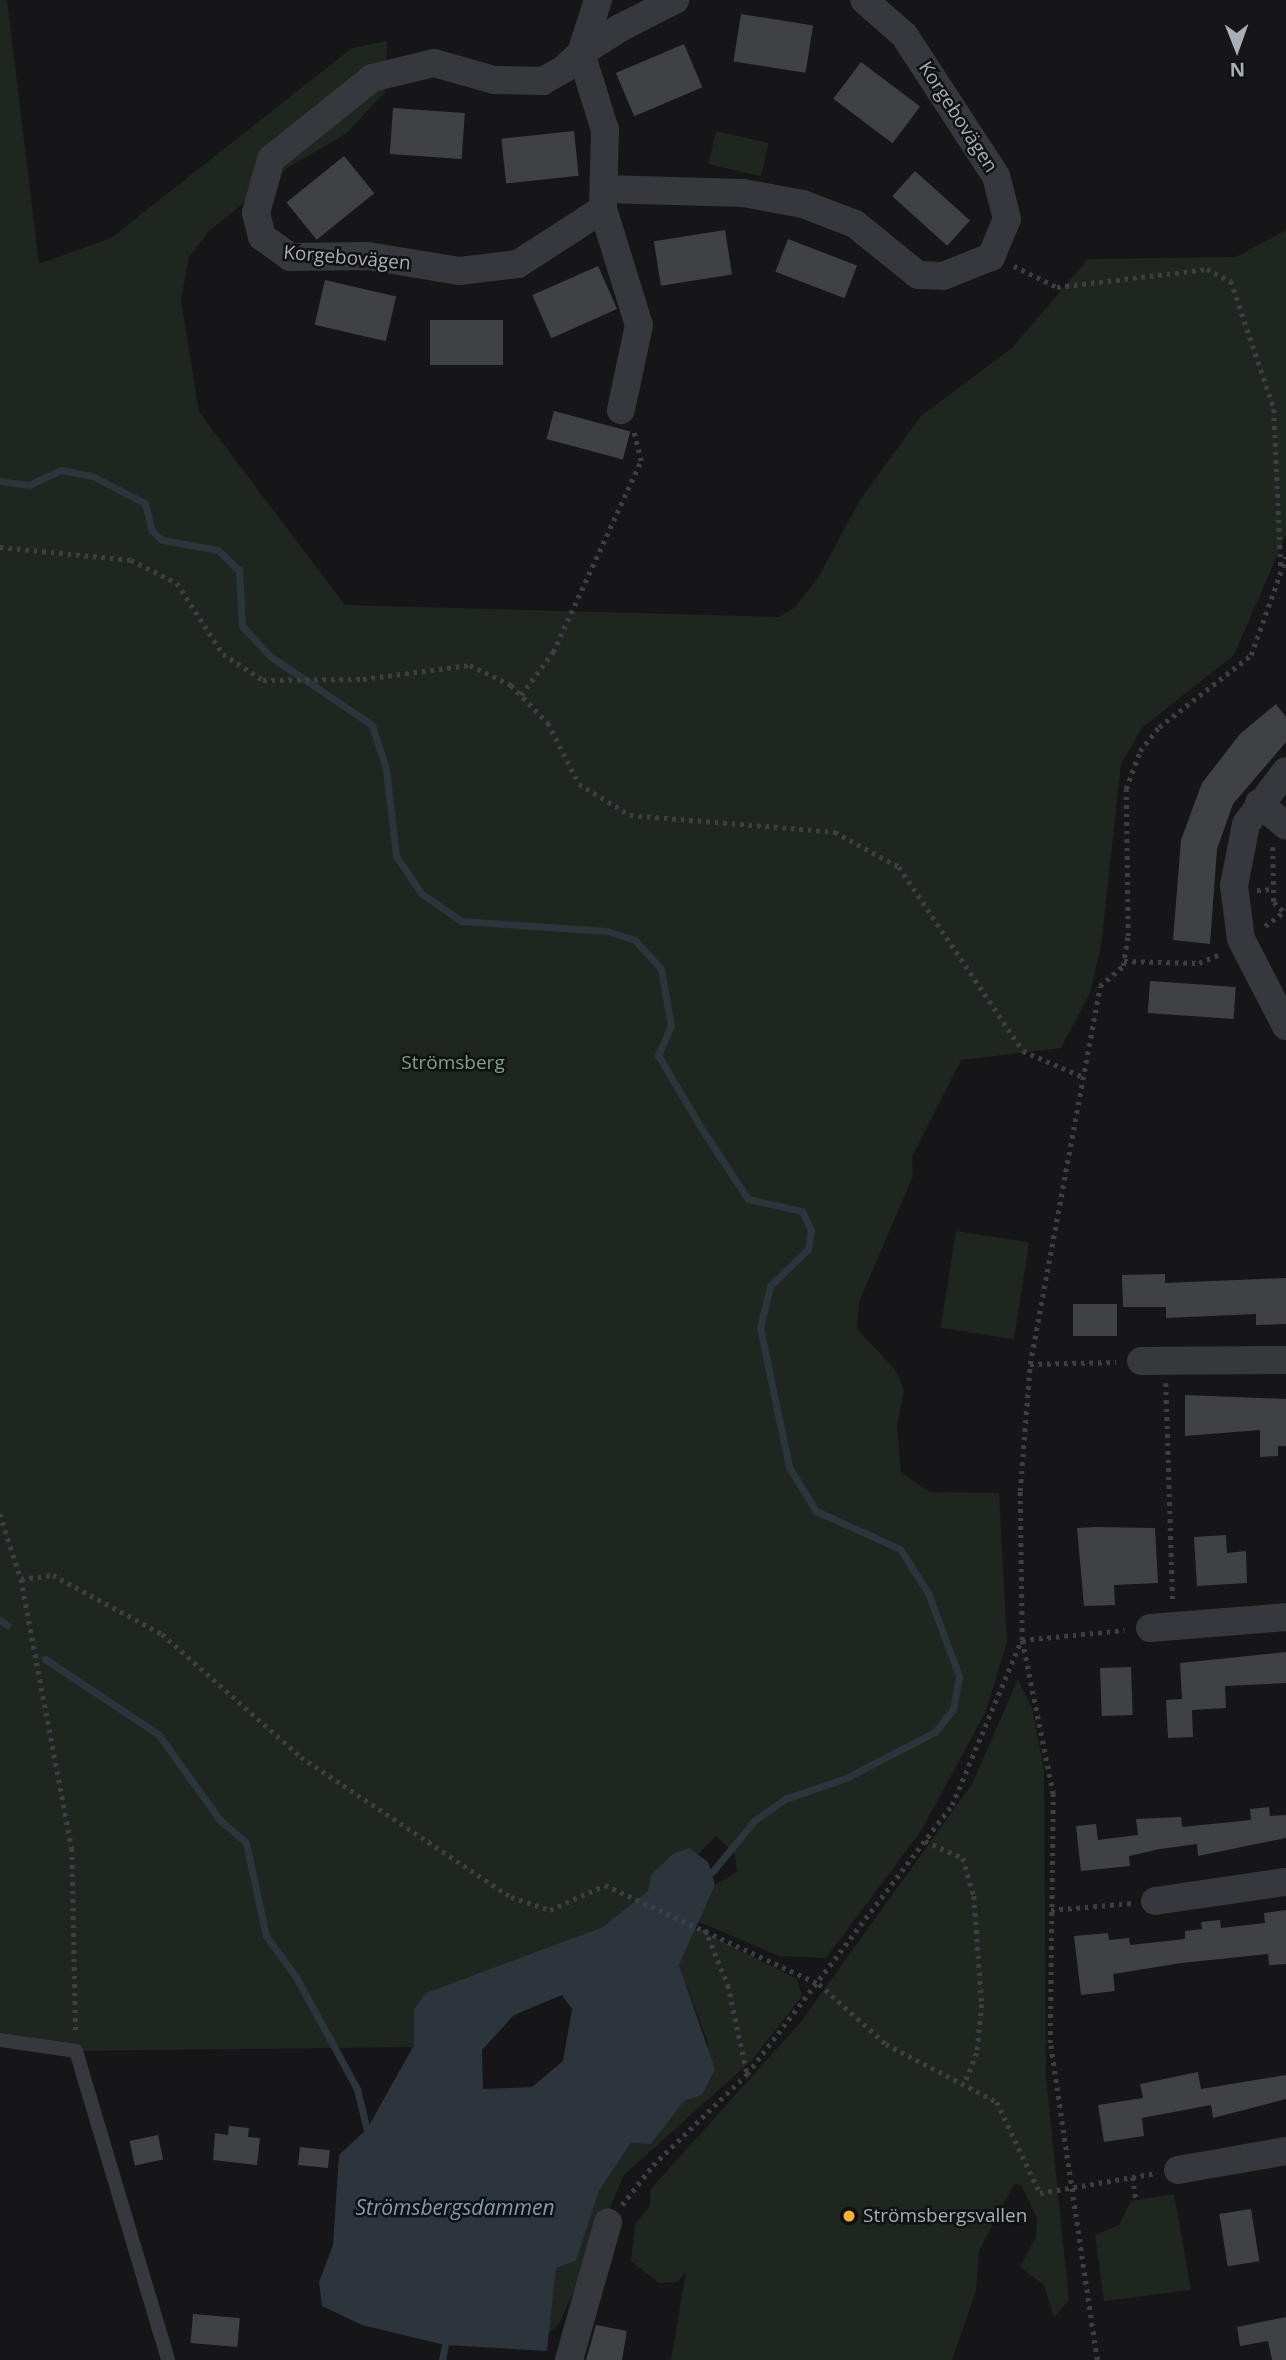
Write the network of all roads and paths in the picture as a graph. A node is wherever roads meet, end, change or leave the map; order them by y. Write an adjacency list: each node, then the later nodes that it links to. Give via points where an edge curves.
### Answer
1 (598, 0): 4 (street)
2 (675, 0): 4 (street, Korgebovägen)
3 (864, 0): 6 (street, Korgebovägen, via 904,35 996,176 1007,219)
4 (581, 53): 5 (street, via 605,130); 5 (street, Korgebovägen, via 543,81 494,80 433,63 372,78 271,159 256,213 262,237 290,257 368,256 459,271 518,264)
5 (603, 199): 6 (street, via 743,194 803,204 855,225 918,275 954,273); 7 (street, via 639,325)
6 (997, 250): 10 (path, via 1025,276 1057,287 1195,270 1219,272 1231,281 1273,409)
7 (621, 410): 11 (path, via 640,461 553,652)
8 (0, 547): 11 (path, via 131,560 177,583 223,654 263,680 321,681 470,665)
9 (1286, 557): 10 (path)
10 (1281, 571): 16 (path, via 1251,655 1159,727 1140,751 1126,789)
11 (521, 695): 18 (path, via 548,723 579,784 629,815 835,832 899,867 1023,1051)
12 (1286, 771): 13 (street)
13 (1272, 814): 14 (path, via 1274,901); 15 (street, via 1235,860)
14 (1285, 911): 15 (path)
15 (1243, 943): 16 (path, via 1199,963); 17 (street)
16 (1124, 961): 18 (path, via 1100,986)
17 (1286, 1026)
18 (1081, 1076): 21 (path)
19 (1286, 1360): 20 (street)
20 (1154, 1361): 21 (path); 25 (path)
21 (1030, 1364): 26 (path, via 1020,1491)
22 (0, 1514): 23 (path)
23 (22, 1579): 31 (path, via 53,1575 162,1634 301,1757 511,1897 550,1910 605,1885); 34 (path, via 72,1848)
24 (1286, 1617): 25 (street)
25 (1162, 1627): 26 (path)
26 (1022, 1640): 27 (path, via 952,1805); 30 (path, via 1054,1794)
27 (925, 1841): 32 (path); 36 (path, via 963,1858 974,1896 982,2004 977,2053)
28 (1286, 1882): 29 (street)
29 (1155, 1901): 30 (path)
30 (1051, 1910): 40 (path, via 1050,2043)
31 (703, 1928): 32 (path); 35 (path, via 728,1985)
32 (819, 1984): 35 (path); 36 (path, via 886,2044)
33 (0, 2040): 34 (lane)
34 (76, 2051): 43 (lane)
35 (747, 2074): 42 (path, via 653,2165)
36 (965, 2082): 40 (path, via 997,2102 1041,2193)
37 (1286, 2151): 38 (street)
38 (1178, 2170): 39 (path)
39 (1133, 2176): 40 (path); 41 (path)
40 (1070, 2186): 45 (path)
41 (1136, 2200)
42 (608, 2222): 44 (street)
43 (168, 2360)
44 (569, 2360)
45 (1097, 2360)

